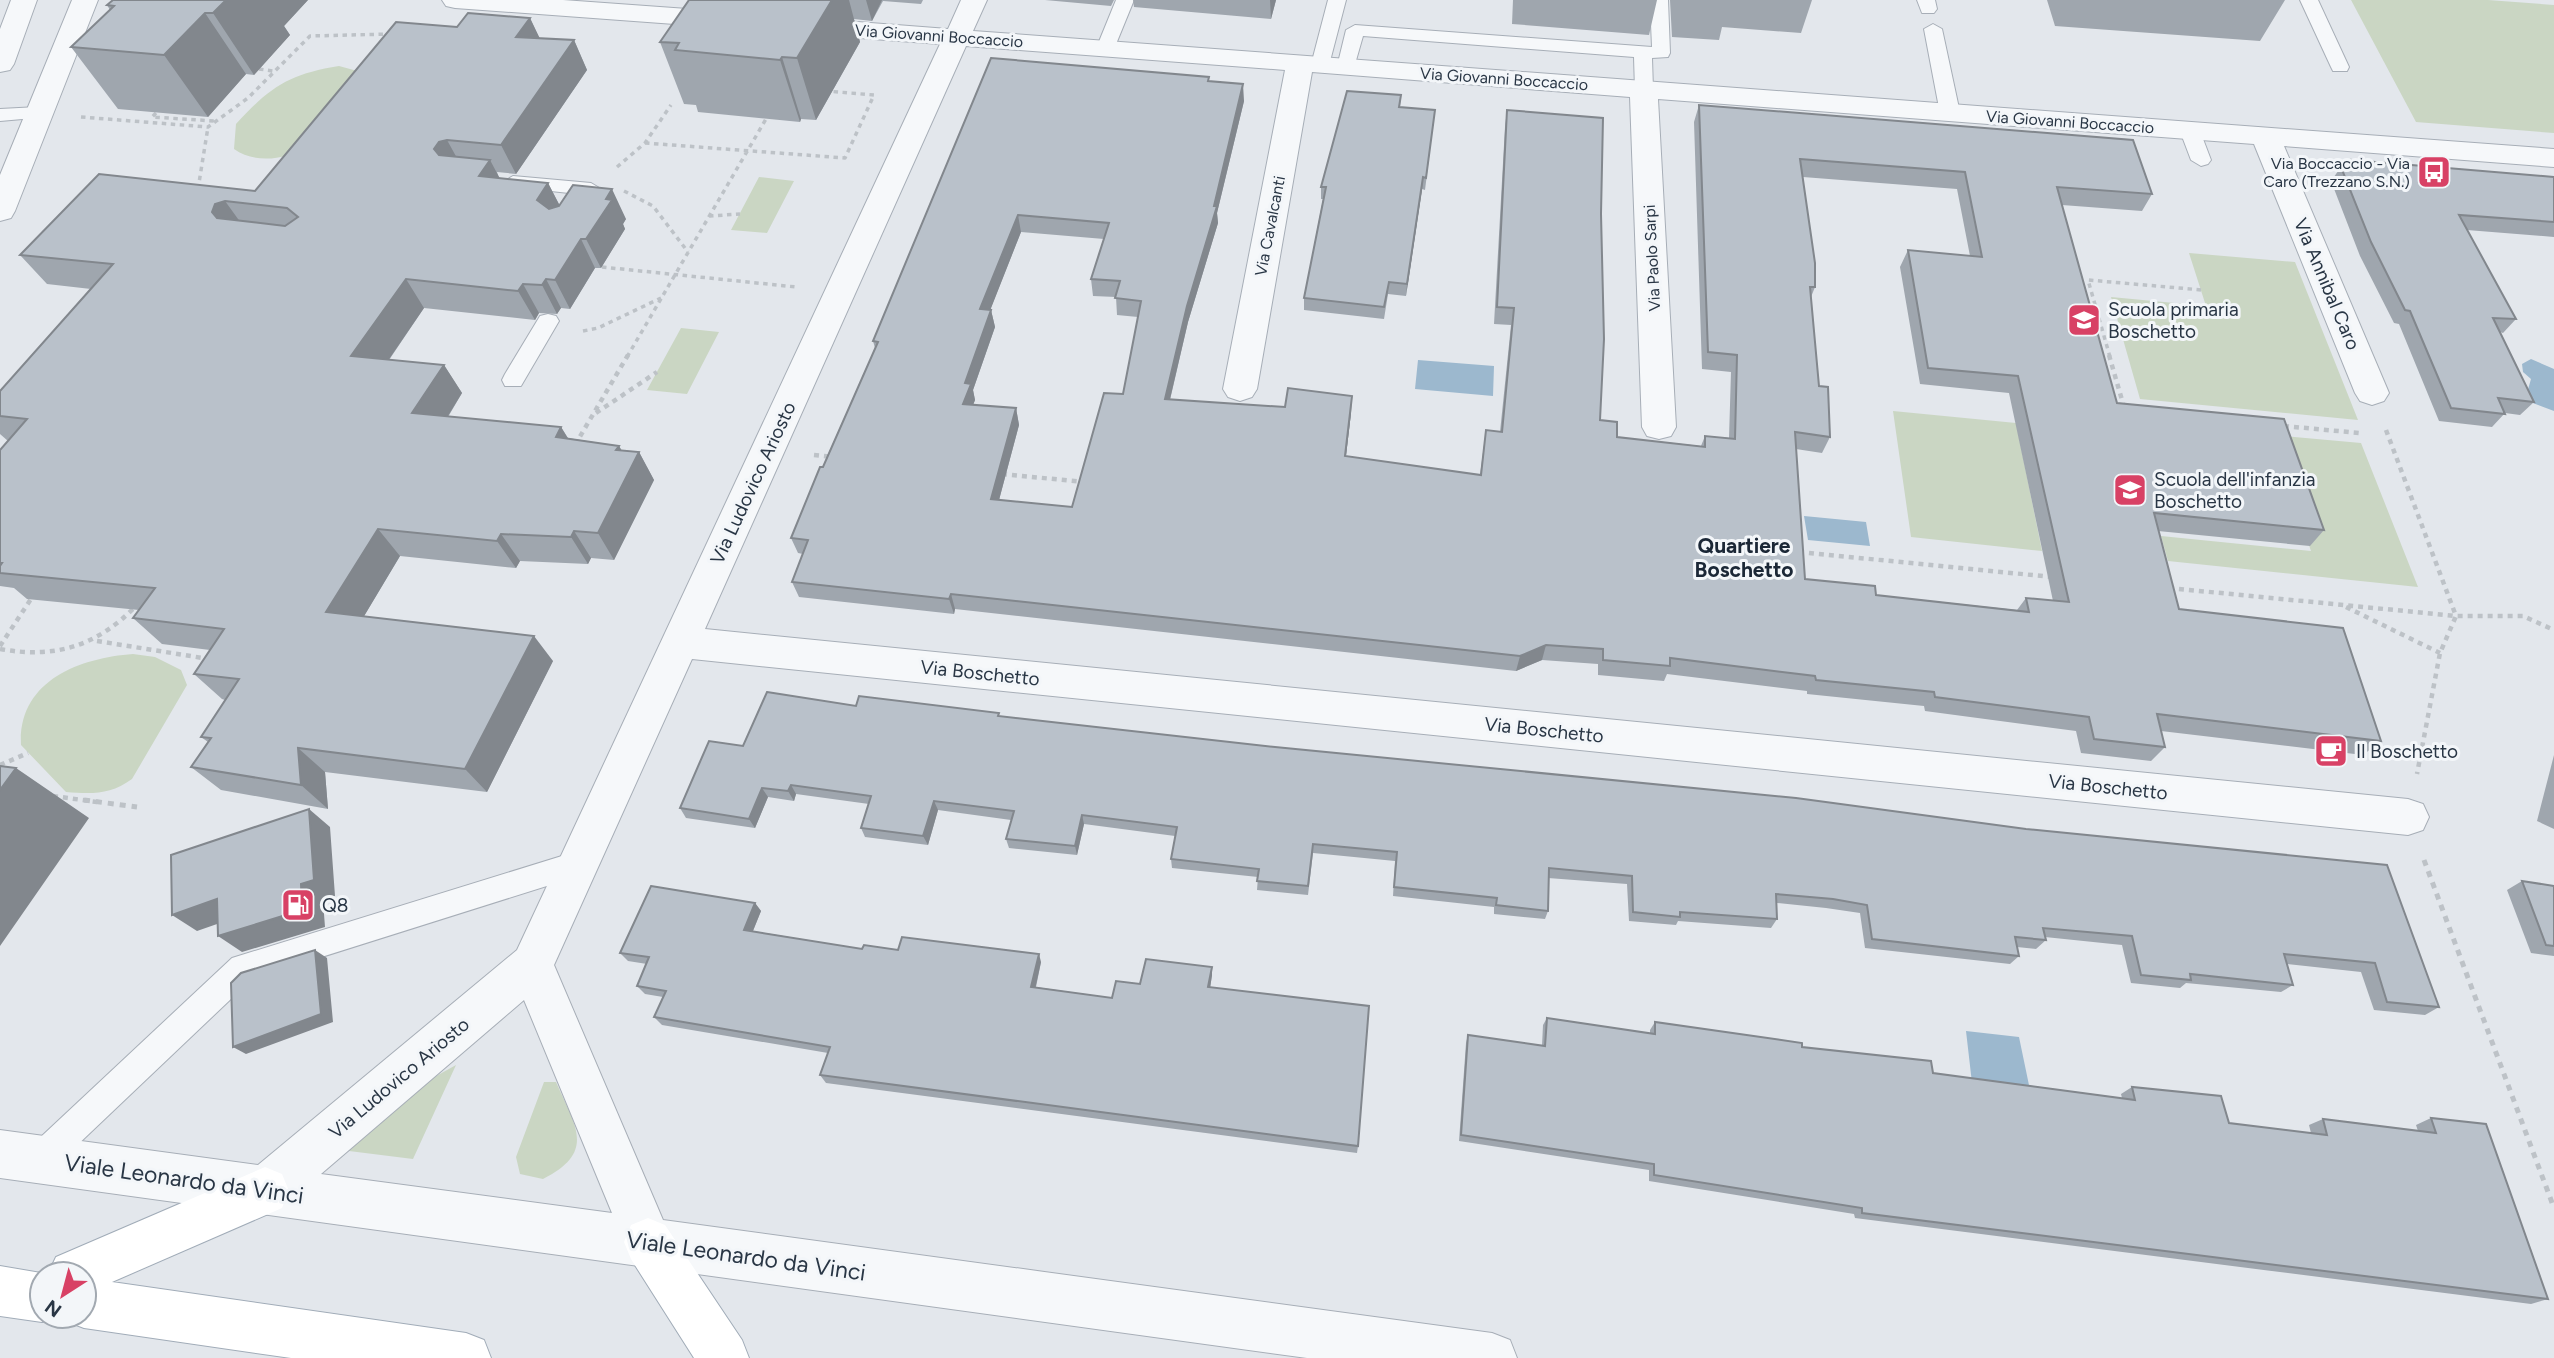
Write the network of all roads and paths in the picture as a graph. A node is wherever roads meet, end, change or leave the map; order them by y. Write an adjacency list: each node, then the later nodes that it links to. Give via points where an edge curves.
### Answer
1 (24, 0): 14 (street)
2 (85, 0): 22 (street)
3 (455, 0): 11 (street, Via Giovanni Boccaccio)
4 (974, 0): 11 (street, Via Ludovico Ariosto)
5 (1125, 0): 12 (lane)
6 (1337, 0): 15 (lane)
7 (1659, 0): 13 (lane, via 1661,53)
8 (2309, 0): 16 (lane)
9 (1933, 29): 24 (lane)
10 (402, 34): 18 (path, via 310,36)
11 (957, 37): 12 (street, Via Giovanni Boccaccio); 46 (street, Via Ludovico Ariosto)
12 (1105, 49): 15 (street, Via Giovanni Boccaccio)
13 (1643, 52): 15 (lane, via 1355,30); 19 (lane)
14 (0, 64)
15 (1322, 65): 19 (street, Via Giovanni Boccaccio); 51 (street, Via Cavalcanti)
16 (2340, 67)
17 (259, 69): 18 (path)
18 (274, 71): 27 (path, via 248,98)
19 (1644, 90): 24 (street, Via Giovanni Boccaccio); 56 (street, Via Paolo Sarpi)
20 (820, 91): 32 (path, via 874,94 845,158)
21 (671, 105): 31 (path)
22 (38, 113): 25 (lane); 28 (path); 38 (street)
23 (156, 113): 27 (path, via 152,117)
24 (1950, 113): 29 (street, Via Giovanni Boccaccio)
25 (0, 115)
26 (766, 119): 32 (path)
27 (215, 121): 28 (path)
28 (208, 127): 37 (path)
29 (2190, 131): 30 (street, Via Giovanni Boccaccio); 34 (lane)
30 (2265, 136): 33 (street, Via Giovanni Boccaccio); 52 (street, Via Annibal Caro)
31 (645, 143): 32 (path); 36 (path)
32 (747, 150): 40 (path)
33 (2554, 158)
34 (2201, 160)
35 (488, 180): 36 (lane)
36 (591, 189): 41 (lane); 42 (path, via 642,197 671,226)
37 (197, 194)
38 (0, 211)
39 (740, 214): 40 (path)
40 (709, 216): 42 (path)
41 (572, 219)
42 (688, 252): 44 (path)
43 (602, 267): 44 (path)
44 (675, 274): 46 (path); 47 (path)
45 (2202, 290): 53 (path, via 2088,280 2125,411)
46 (840, 292): 58 (street, Via Ludovico Ariosto)
47 (661, 298): 48 (path, via 598,328); 54 (path)
48 (544, 328): 50 (lane)
49 (657, 372): 54 (path)
50 (513, 380)
51 (1240, 389)
52 (2372, 393): 69 (path)
53 (2114, 410)
54 (592, 416): 59 (path)
55 (2271, 425): 57 (path)
56 (1660, 427)
57 (2364, 434)
58 (768, 451): 60 (path); 72 (street, Via Ludovico Ariosto)
59 (570, 454)
60 (836, 457)
61 (1000, 473): 62 (path)
62 (1096, 483)
63 (1789, 551): 64 (path)
64 (2065, 578)
65 (2162, 587): 68 (path)
66 (144, 597): 71 (path, via 120,624)
67 (31, 599): 73 (path)
68 (2343, 605): 69 (path); 74 (path)
69 (2455, 616): 70 (path, via 2523,616); 74 (path)
70 (2554, 630)
71 (96, 641): 73 (path, via 76,650 48,653 22,654); 75 (path)
72 (680, 642): 80 (street, Via Boschetto); 81 (street, Via Ludovico Ariosto)
73 (0, 647)
74 (2440, 653): 80 (path)
75 (219, 660)
76 (28, 752): 77 (path)
77 (0, 765)
78 (41, 794): 79 (path)
79 (137, 807)
80 (2408, 817): 85 (path)
81 (578, 864): 82 (street, Via Ludovico Ariosto); 83 (lane, via 243,968)
82 (532, 965): 84 (street, Via Ludovico Ariosto); 86 (street)
83 (20, 1156): 84 (street, Viale Leonardo da Vinci)
84 (265, 1191): 86 (street, Viale Leonardo da Vinci); 87 (main road)
85 (2554, 1208)
86 (648, 1242): 90 (main road); 91 (street, Viale Leonardo da Vinci)
87 (98, 1263)
88 (98, 1305): 89 (main road)
89 (466, 1358)
90 (724, 1358)
91 (1492, 1358)

